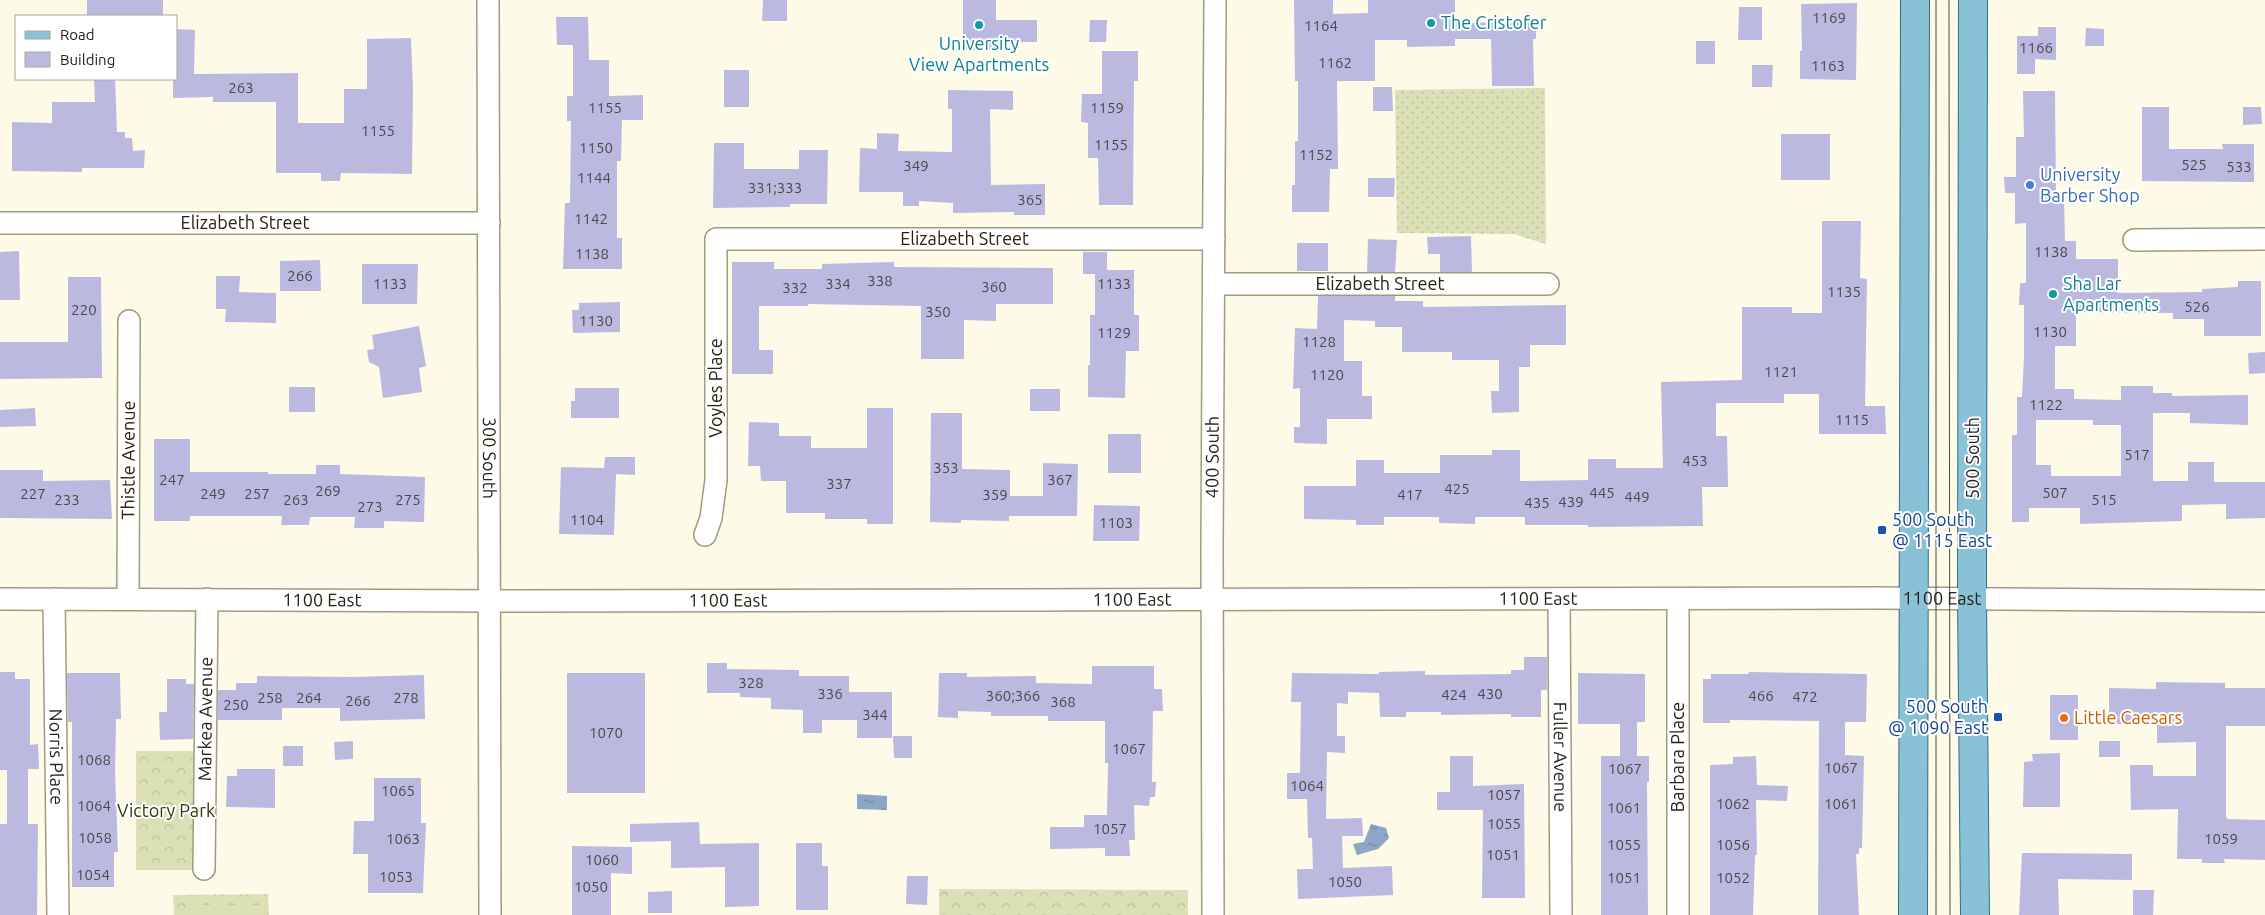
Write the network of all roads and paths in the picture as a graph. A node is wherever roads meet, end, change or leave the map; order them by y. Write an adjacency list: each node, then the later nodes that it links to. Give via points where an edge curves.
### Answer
1 (488, 0): 5 (street, 300 South)
2 (1215, 0): 8 (street, 400 South)
3 (1915, 0): 21 (main road)
4 (1973, 0): 22 (main road, 500 South)
5 (489, 222): 6 (street, Elizabeth Street); 24 (street, 300 South)
6 (0, 223)
7 (716, 239): 8 (street, Elizabeth Street); 14 (street, Voyles Place, via 716,480 711,518)
8 (1214, 239): 11 (street, 400 South)
9 (2265, 239): 10 (street)
10 (2134, 240)
11 (1214, 284): 12 (street, Elizabeth Street); 23 (street, 400 South)
12 (1548, 284)
13 (129, 321): 17 (street, Thistle Avenue)
14 (705, 535)
15 (0, 599): 16 (street, 1100 East)
16 (54, 599): 17 (street, 1100 East); 27 (street, Norris Place)
17 (128, 599): 18 (street, 1100 East)
18 (207, 599): 24 (street, 1100 East); 26 (street, Markea Avenue)
19 (1559, 599): 20 (street, 1100 East); 23 (street, 1100 East); 30 (street, Fuller Avenue)
20 (1678, 599): 21 (street, 1100 East); 31 (street, Barbara Place)
21 (1914, 599): 22 (street, 1100 East); 32 (main road)
22 (1972, 599): 25 (street, 1100 East); 33 (main road, 500 South)
23 (1213, 600): 24 (street, 1100 East); 29 (street, 400 South)
24 (489, 601): 28 (street, 300 South)
25 (2265, 601)
26 (204, 870)
27 (58, 915)
28 (490, 915)
29 (1213, 915)
30 (1561, 915)
31 (1678, 915)
32 (1913, 915)
33 (1975, 915)

